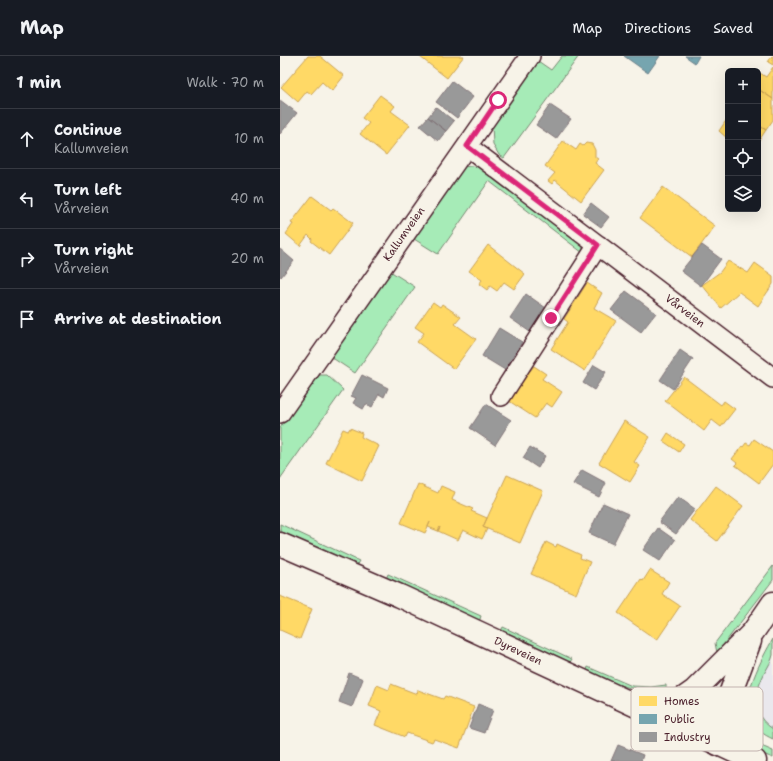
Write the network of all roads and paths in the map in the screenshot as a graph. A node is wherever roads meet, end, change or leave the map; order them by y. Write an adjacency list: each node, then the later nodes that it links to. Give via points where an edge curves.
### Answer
1 (530, 56): 2 (street, Kallumveien)
2 (467, 146): 3 (street, Vårveien); 6 (street, Kallumveien)
3 (598, 245): 4 (street, Vårveien); 5 (street)
4 (773, 378)
5 (501, 396)
6 (280, 413)
7 (280, 544): 12 (main road, Dyreveien, via 400,596)
8 (773, 603): 9 (main road)
9 (753, 632): 10 (main road); 11 (main road)
10 (698, 687)
11 (733, 687)
12 (631, 704)
13 (733, 751): 14 (main road, Dyreveien)
14 (755, 761)

